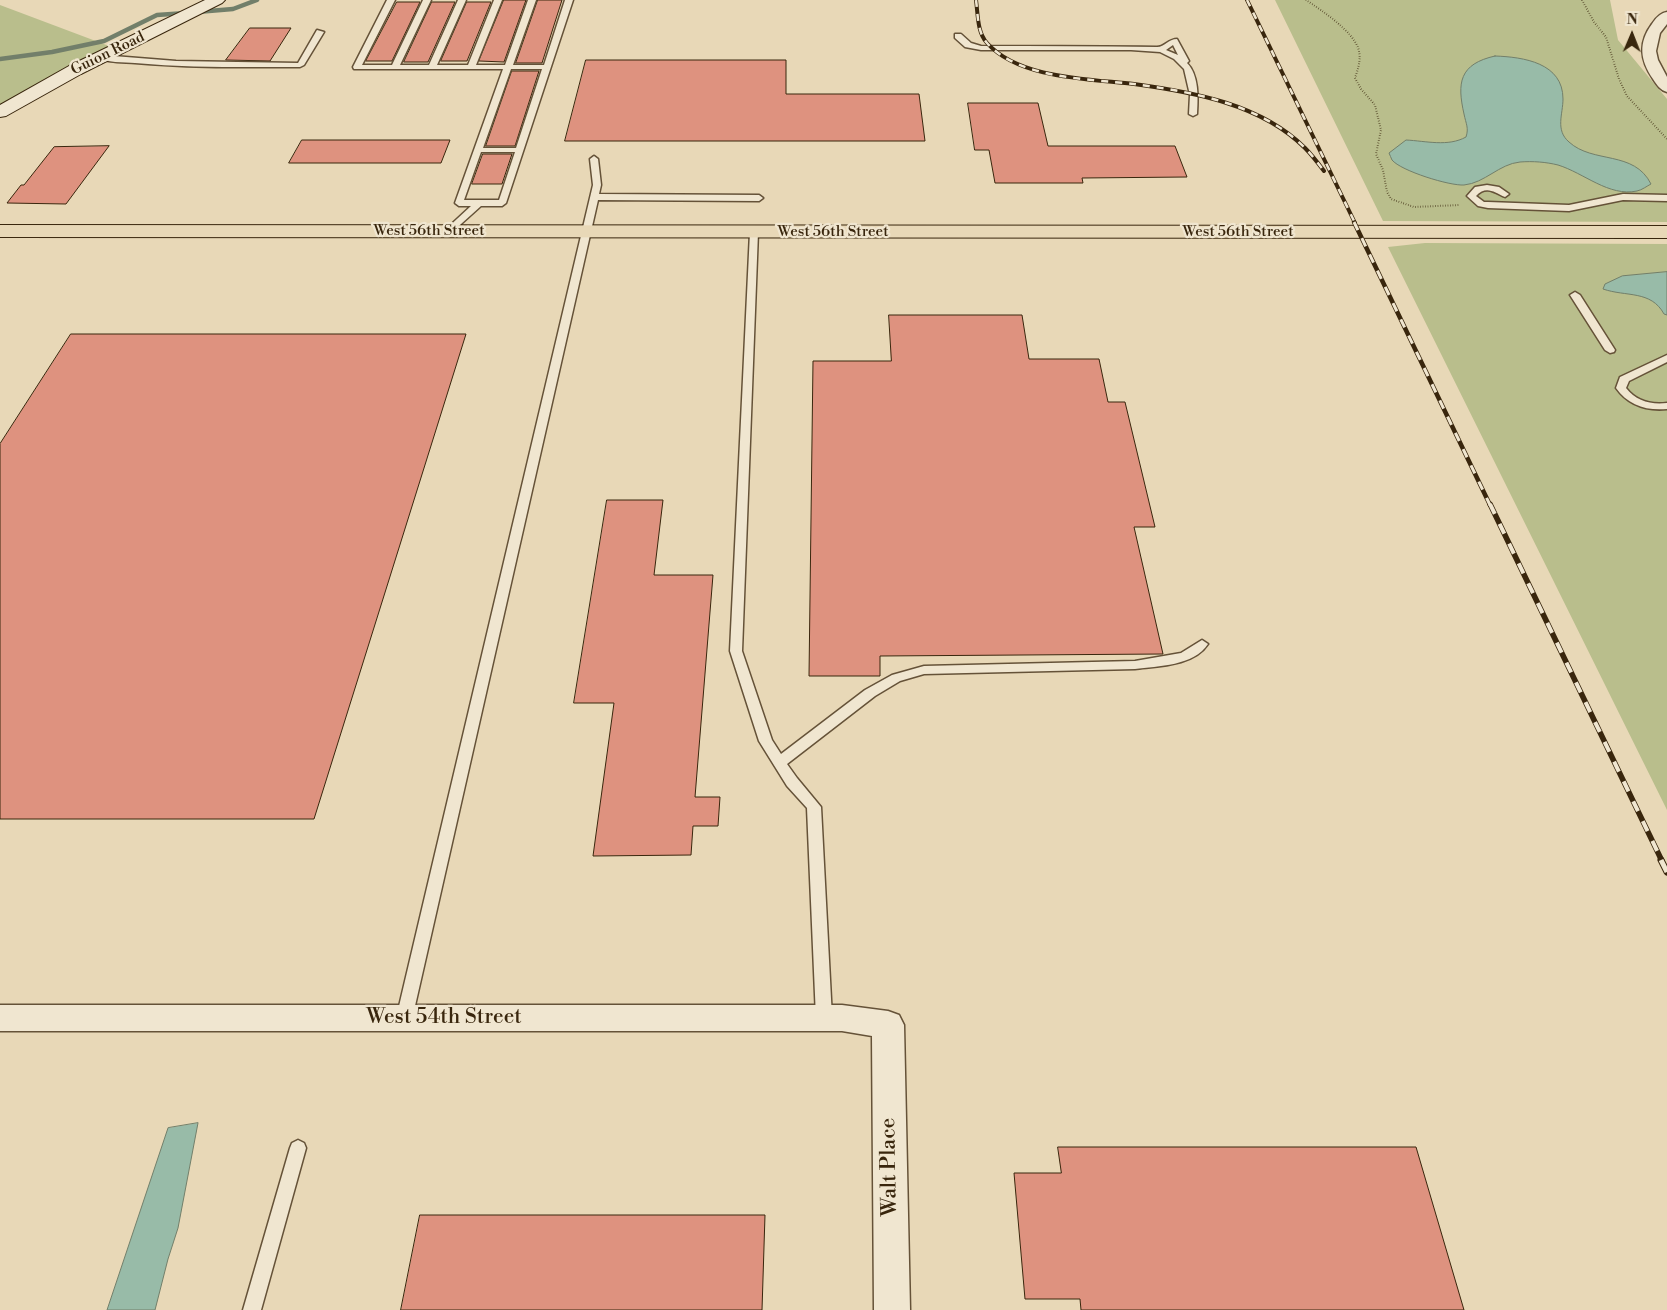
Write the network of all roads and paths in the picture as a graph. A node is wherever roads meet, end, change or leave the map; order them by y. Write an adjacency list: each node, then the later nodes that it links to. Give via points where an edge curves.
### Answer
1 (217, 0): 16 (street, Guion Road)
2 (391, 0): 17 (lane, via 357,67)
3 (427, 0): 17 (lane)
4 (462, 0): 18 (lane)
5 (498, 0): 19 (lane)
6 (532, 0): 20 (lane)
7 (569, 0): 21 (lane)
8 (1306, 0): 34 (path, via 1328,14 1359,49 1360,62 1355,78 1375,105 1381,130 1376,154 1391,200 1414,207)
9 (1582, 0): 26 (path, via 1606,37 1627,96)
10 (1667, 16): 13 (street, via 1657,24)
11 (320, 32): 16 (lane, via 300,65 128,61)
12 (958, 36): 15 (lane, via 968,45 981,48)
13 (1650, 38): 14 (street); 23 (street, via 1650,61)
14 (1667, 42)
15 (1161, 50): 22 (lane, via 1177,57); 22 (lane, via 1174,41)
16 (101, 57): 24 (street, Guion Road)
17 (395, 67): 18 (lane)
18 (432, 67): 19 (lane)
19 (471, 67): 20 (lane)
20 (507, 67): 21 (lane); 27 (lane)
21 (547, 67): 28 (lane)
22 (1188, 68): 25 (lane, via 1194,95)
23 (1667, 87)
24 (0, 112)
25 (1193, 114)
26 (1667, 139)
27 (478, 150): 28 (lane); 35 (lane, via 459,203)
28 (519, 150): 35 (lane, via 502,203)
29 (594, 159): 31 (lane, via 597,184)
30 (1506, 194): 34 (lane, via 1484,187 1472,193)
31 (594, 197): 32 (lane); 38 (lane)
32 (759, 198)
33 (1667, 198): 34 (lane, via 1623,197 1569,208)
34 (1467, 201)
35 (478, 204): 37 (lane)
36 (0, 231): 37 (main road, West 56th Street)
37 (448, 231): 38 (main road, West 56th Street)
38 (586, 232): 39 (main road, West 56th Street); 48 (lane)
39 (754, 232): 40 (main road, West 56th Street); 46 (lane, via 736,651 766,741)
40 (1667, 232)
41 (1575, 295): 42 (lane)
42 (1610, 350)
43 (1667, 358): 44 (lane, via 1624,380 1622,388 1627,398 1658,408)
44 (1667, 406)
45 (1202, 644): 46 (lane, via 1185,656 1135,665 924,670 896,678 870,694)
46 (779, 763): 49 (lane, via 814,807)
47 (0, 1018): 48 (street, West 54th Street)
48 (404, 1018): 49 (street, West 54th Street)
49 (824, 1018): 50 (street, West 54th Street)
50 (888, 1025): 53 (street, Walt Place)
51 (298, 1148): 52 (lane)
52 (252, 1310)
53 (892, 1310)

